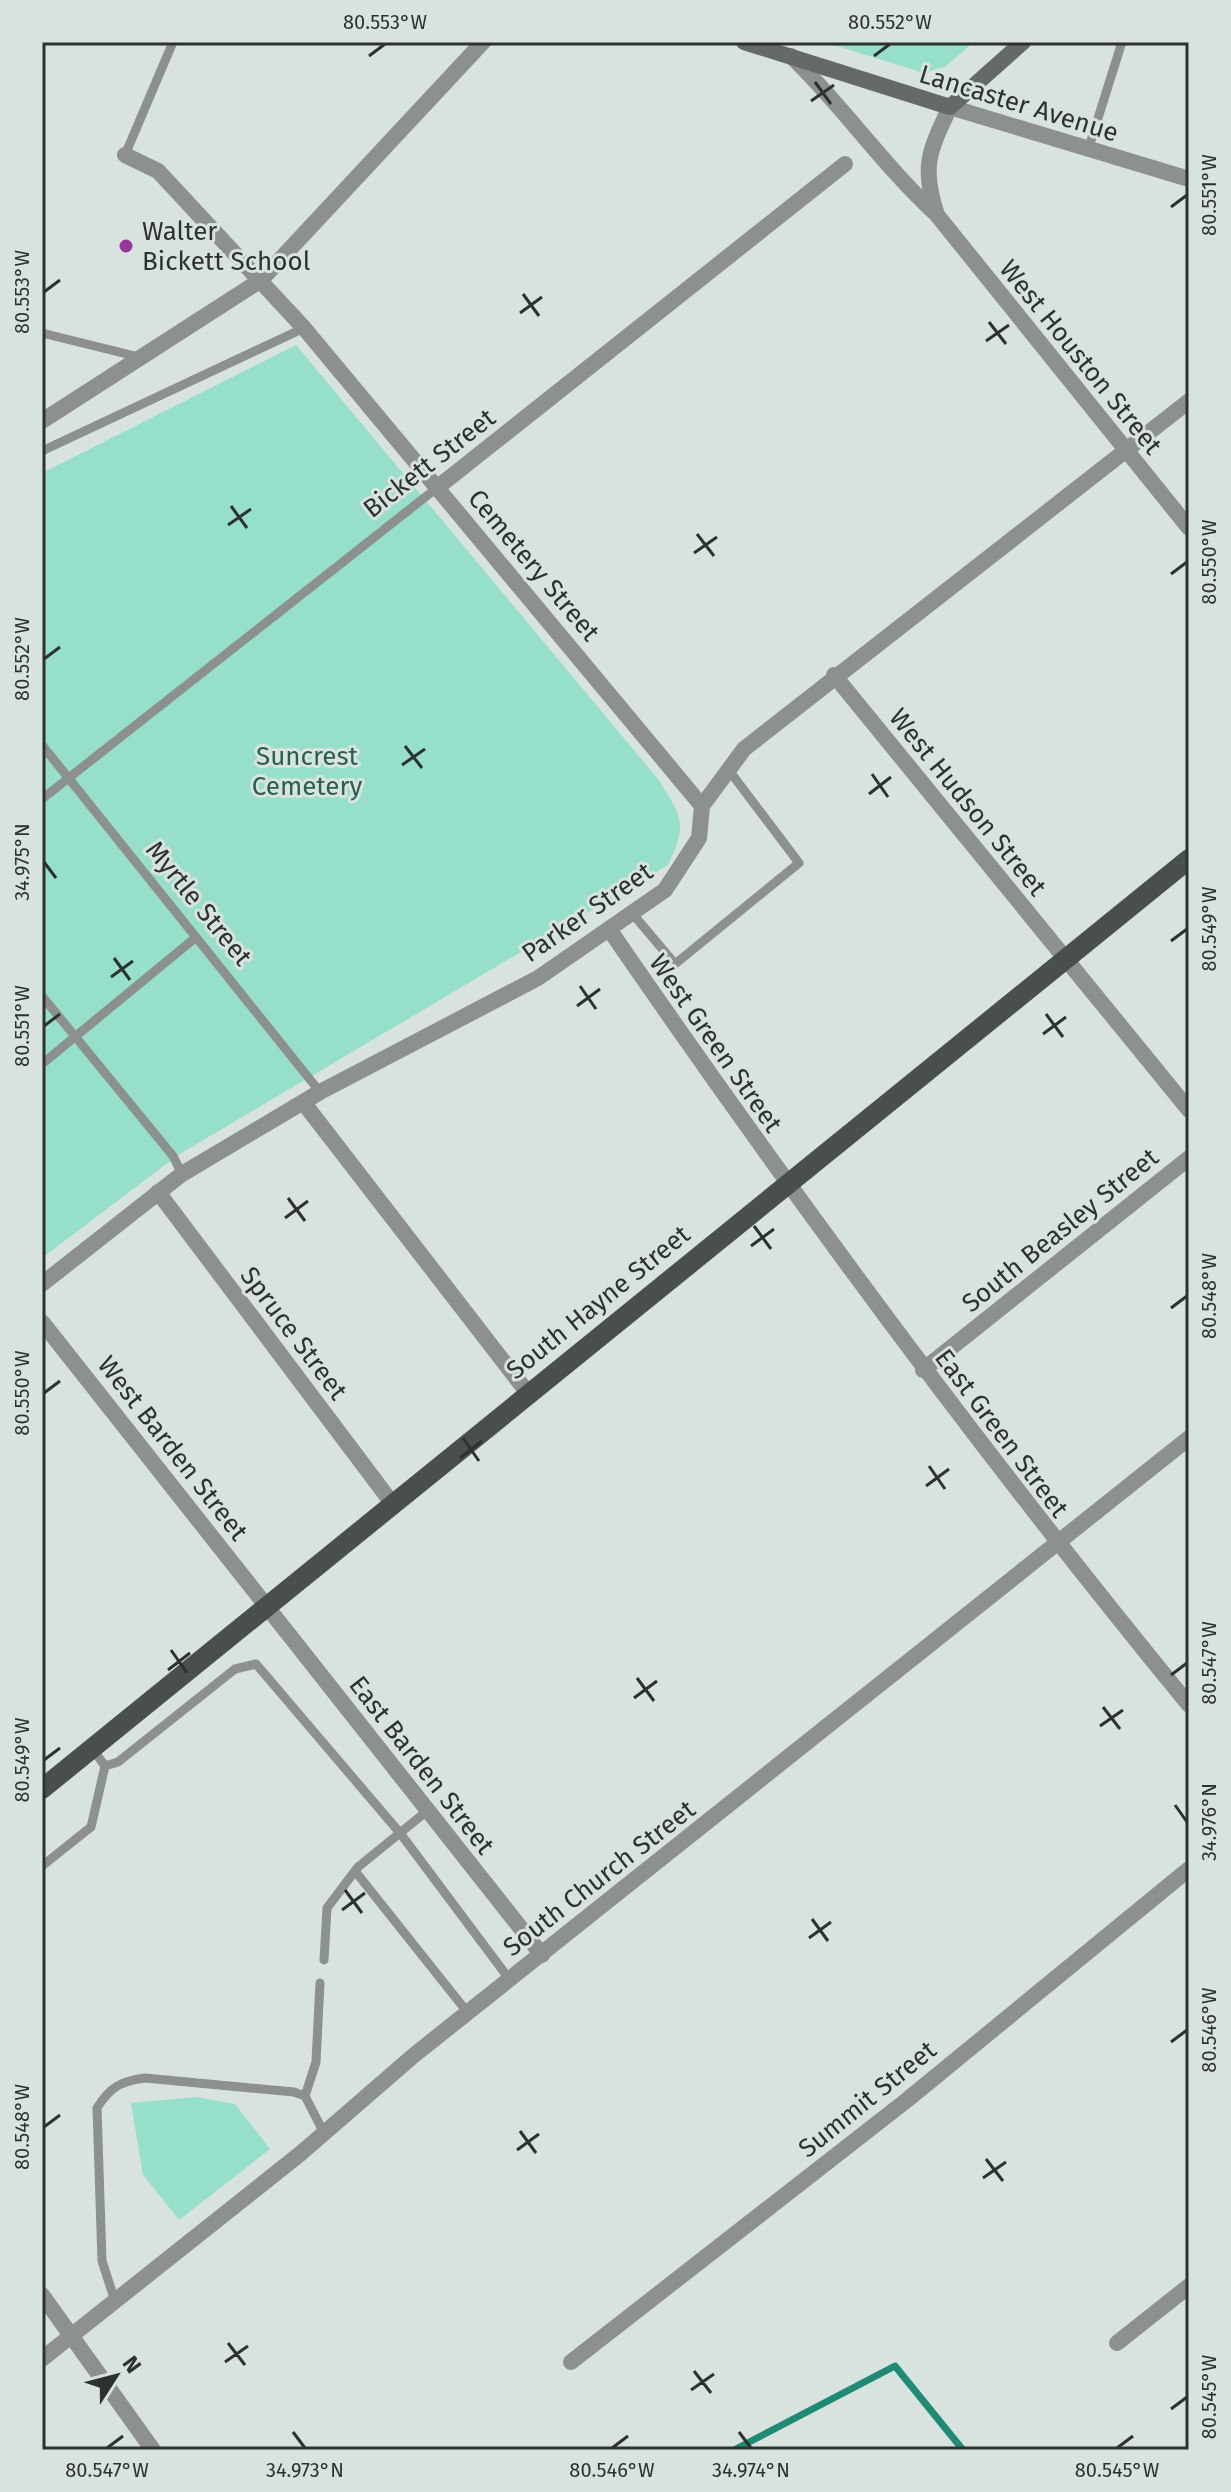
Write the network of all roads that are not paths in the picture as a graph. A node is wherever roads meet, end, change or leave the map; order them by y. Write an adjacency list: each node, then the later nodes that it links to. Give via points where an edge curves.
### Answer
1 (173, 42): 9 (lane)
2 (483, 42): 13 (street)
3 (744, 42): 6 (main road, Lancaster Avenue)
4 (1023, 42): 7 (main road)
5 (1122, 42): 8 (lane)
6 (789, 54): 7 (main road, Lancaster Avenue); 12 (street, West Houston Street, via 897,178)
7 (950, 107): 8 (street, Lancaster Avenue); 12 (street, West Houston Street, via 928,155 927,185)
8 (1088, 150): 11 (street, Lancaster Avenue)
9 (125, 155): 13 (street, Cemetery Street, via 158,171)
10 (845, 164): 21 (street, Bickett Street)
11 (1189, 179)
12 (937, 215): 20 (street, West Houston Street)
13 (261, 280): 14 (street, Cemetery Street); 16 (street)
14 (304, 328): 19 (lane); 21 (street, Cemetery Street)
15 (42, 333): 16 (lane)
16 (142, 358): 18 (street)
17 (1189, 401): 20 (street, Parker Street)
18 (42, 421)
19 (42, 451)
20 (1125, 451): 22 (street, West Houston Street); 23 (street, Parker Street)
21 (438, 487): 26 (lane, Bickett Street); 28 (street, Cemetery Street)
22 (1189, 528)
23 (834, 675): 25 (street, Parker Street, via 767,728); 33 (street, West Hudson Street)
24 (42, 745): 26 (lane, Myrtle Street)
25 (728, 769): 28 (street, Parker Street); 30 (lane, via 799,863 675,964)
26 (68, 778): 27 (lane, Bickett Street); 32 (lane, Myrtle Street)
27 (42, 799)
28 (702, 806): 30 (street, Parker Street, via 699,838 683,867 665,890)
29 (1189, 859): 33 (main road, South Hayne Street)
30 (632, 913): 31 (street, Parker Street)
31 (609, 929): 37 (street, Parker Street, via 538,978); 42 (street, West Green Street)
32 (195, 938): 35 (lane); 37 (lane, Myrtle Street)
33 (1065, 959): 39 (street, West Hudson Street); 42 (main road, South Hayne Street)
34 (42, 996): 35 (lane)
35 (75, 1038): 36 (lane); 41 (lane, via 173,1156)
36 (42, 1064)
37 (320, 1092): 38 (street, Parker Street)
38 (303, 1102): 41 (street, Parker Street); 47 (street)
39 (1189, 1110)
40 (1189, 1158): 46 (street, South Beasley Street)
41 (182, 1174): 43 (street, Parker Street)
42 (785, 1184): 46 (street, East Green Street); 47 (main road, South Hayne Street)
43 (158, 1192): 44 (street, Parker Street); 49 (street, Spruce Street)
44 (42, 1284)
45 (42, 1322): 51 (street, West Barden Street)
46 (923, 1370): 50 (street, East Green Street)
47 (527, 1392): 49 (main road, South Hayne Street)
48 (1189, 1438): 50 (street, South Church Street)
49 (392, 1503): 51 (main road, South Hayne Street)
50 (1055, 1542): 52 (street, East Green Street); 61 (street, South Church Street)
51 (264, 1605): 53 (main road, South Hayne Street); 56 (street, East Barden Street)
52 (1189, 1705)
53 (92, 1748): 54 (lane); 55 (main road, South Hayne Street)
54 (105, 1766): 57 (lane, via 118,1762 235,1669 256,1664); 58 (lane, via 91,1827)
55 (42, 1789)
56 (427, 1811): 57 (lane); 61 (street, East Barden Street)
57 (400, 1833): 60 (lane); 63 (lane)
58 (42, 1866)
59 (1189, 1869): 74 (street, Summit Street, via 907,2100)
60 (355, 1871): 62 (lane, via 327,1908); 65 (lane)
61 (542, 1955): 63 (street, South Church Street)
62 (324, 1960)
63 (510, 1980): 65 (street, South Church Street)
64 (320, 1983): 66 (lane, via 316,2062)
65 (468, 2013): 67 (street, South Church Street)
66 (305, 2096): 67 (lane); 70 (lane, via 145,2078 123,2081 108,2091 97,2108 102,2261)
67 (324, 2133): 70 (street, South Church Street)
68 (1189, 2286): 72 (street)
69 (42, 2295): 71 (street)
70 (115, 2301): 71 (street, South Church Street)
71 (74, 2334): 73 (street, South Church Street); 75 (street)
72 (1117, 2343)
73 (42, 2359)
74 (571, 2362)
75 (153, 2450)

